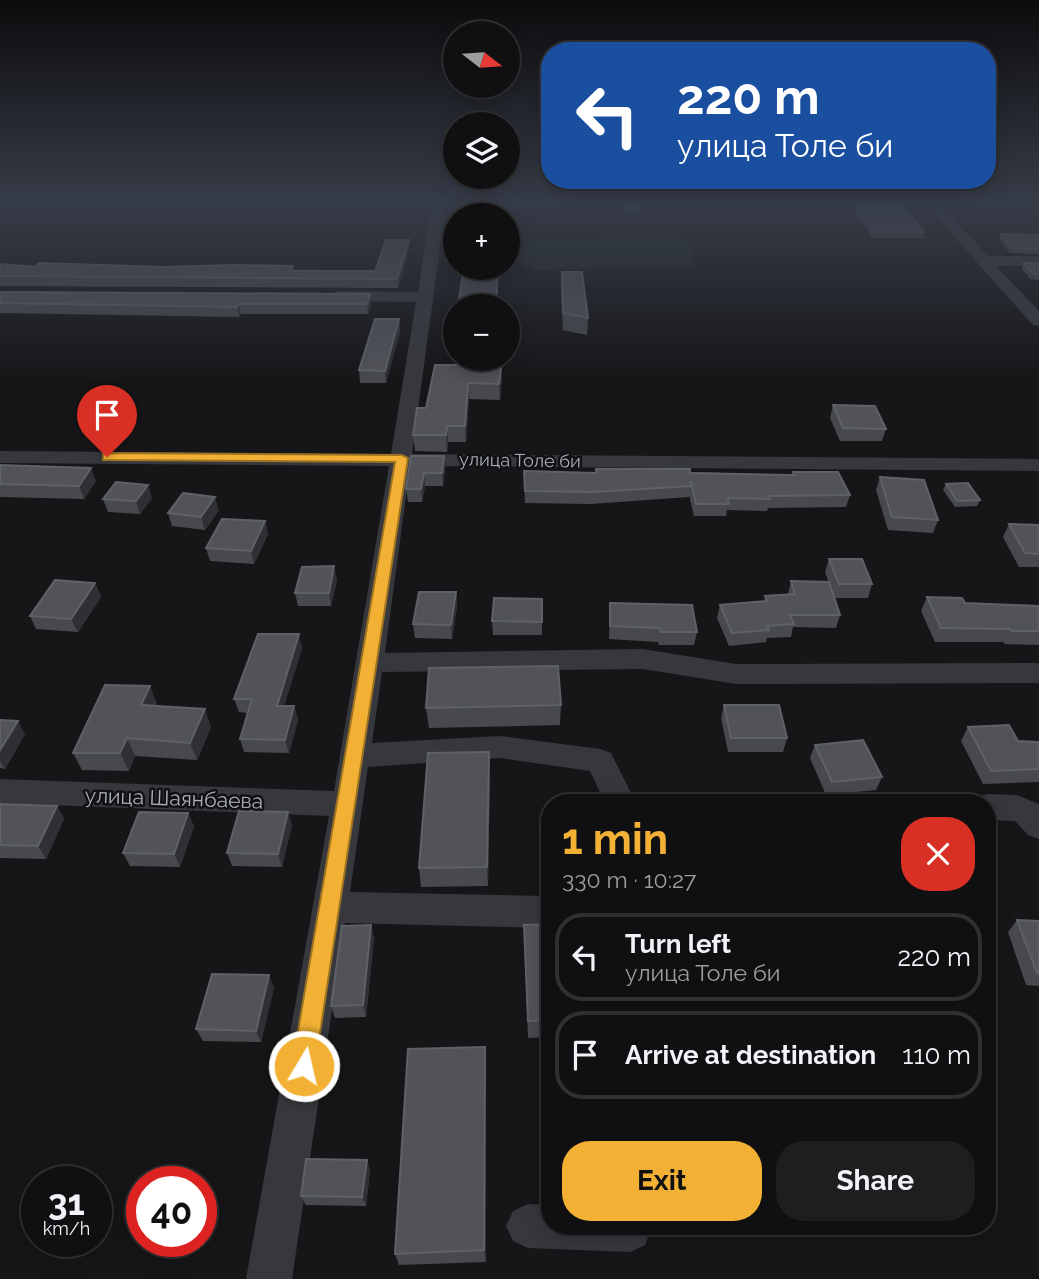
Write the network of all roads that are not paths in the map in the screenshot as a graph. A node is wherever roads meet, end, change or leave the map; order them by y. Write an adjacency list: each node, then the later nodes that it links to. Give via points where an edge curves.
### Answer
1 (431, 263): 4 (street)
2 (984, 263): 5 (street)
3 (320, 296): 4 (street)
4 (426, 297): 7 (street)
5 (1039, 321)
6 (0, 457): 7 (street, улица Толе би)
7 (402, 458): 8 (street, улица Толе би); 9 (street)
8 (1039, 465)
9 (370, 663): 10 (street, via 643,659 736,674); 11 (street)
10 (1039, 673)
11 (355, 756): 13 (street, via 500,747 600,761); 14 (street)
12 (0, 792): 14 (street, улица Шаянбаева)
13 (616, 794)
14 (347, 804): 17 (street)
15 (996, 807): 16 (street, via 1024,809)
16 (1039, 826)
17 (330, 906): 18 (street); 21 (street)
18 (541, 912)
19 (528, 1226): 20 (street)
20 (541, 1227)
21 (269, 1279)

